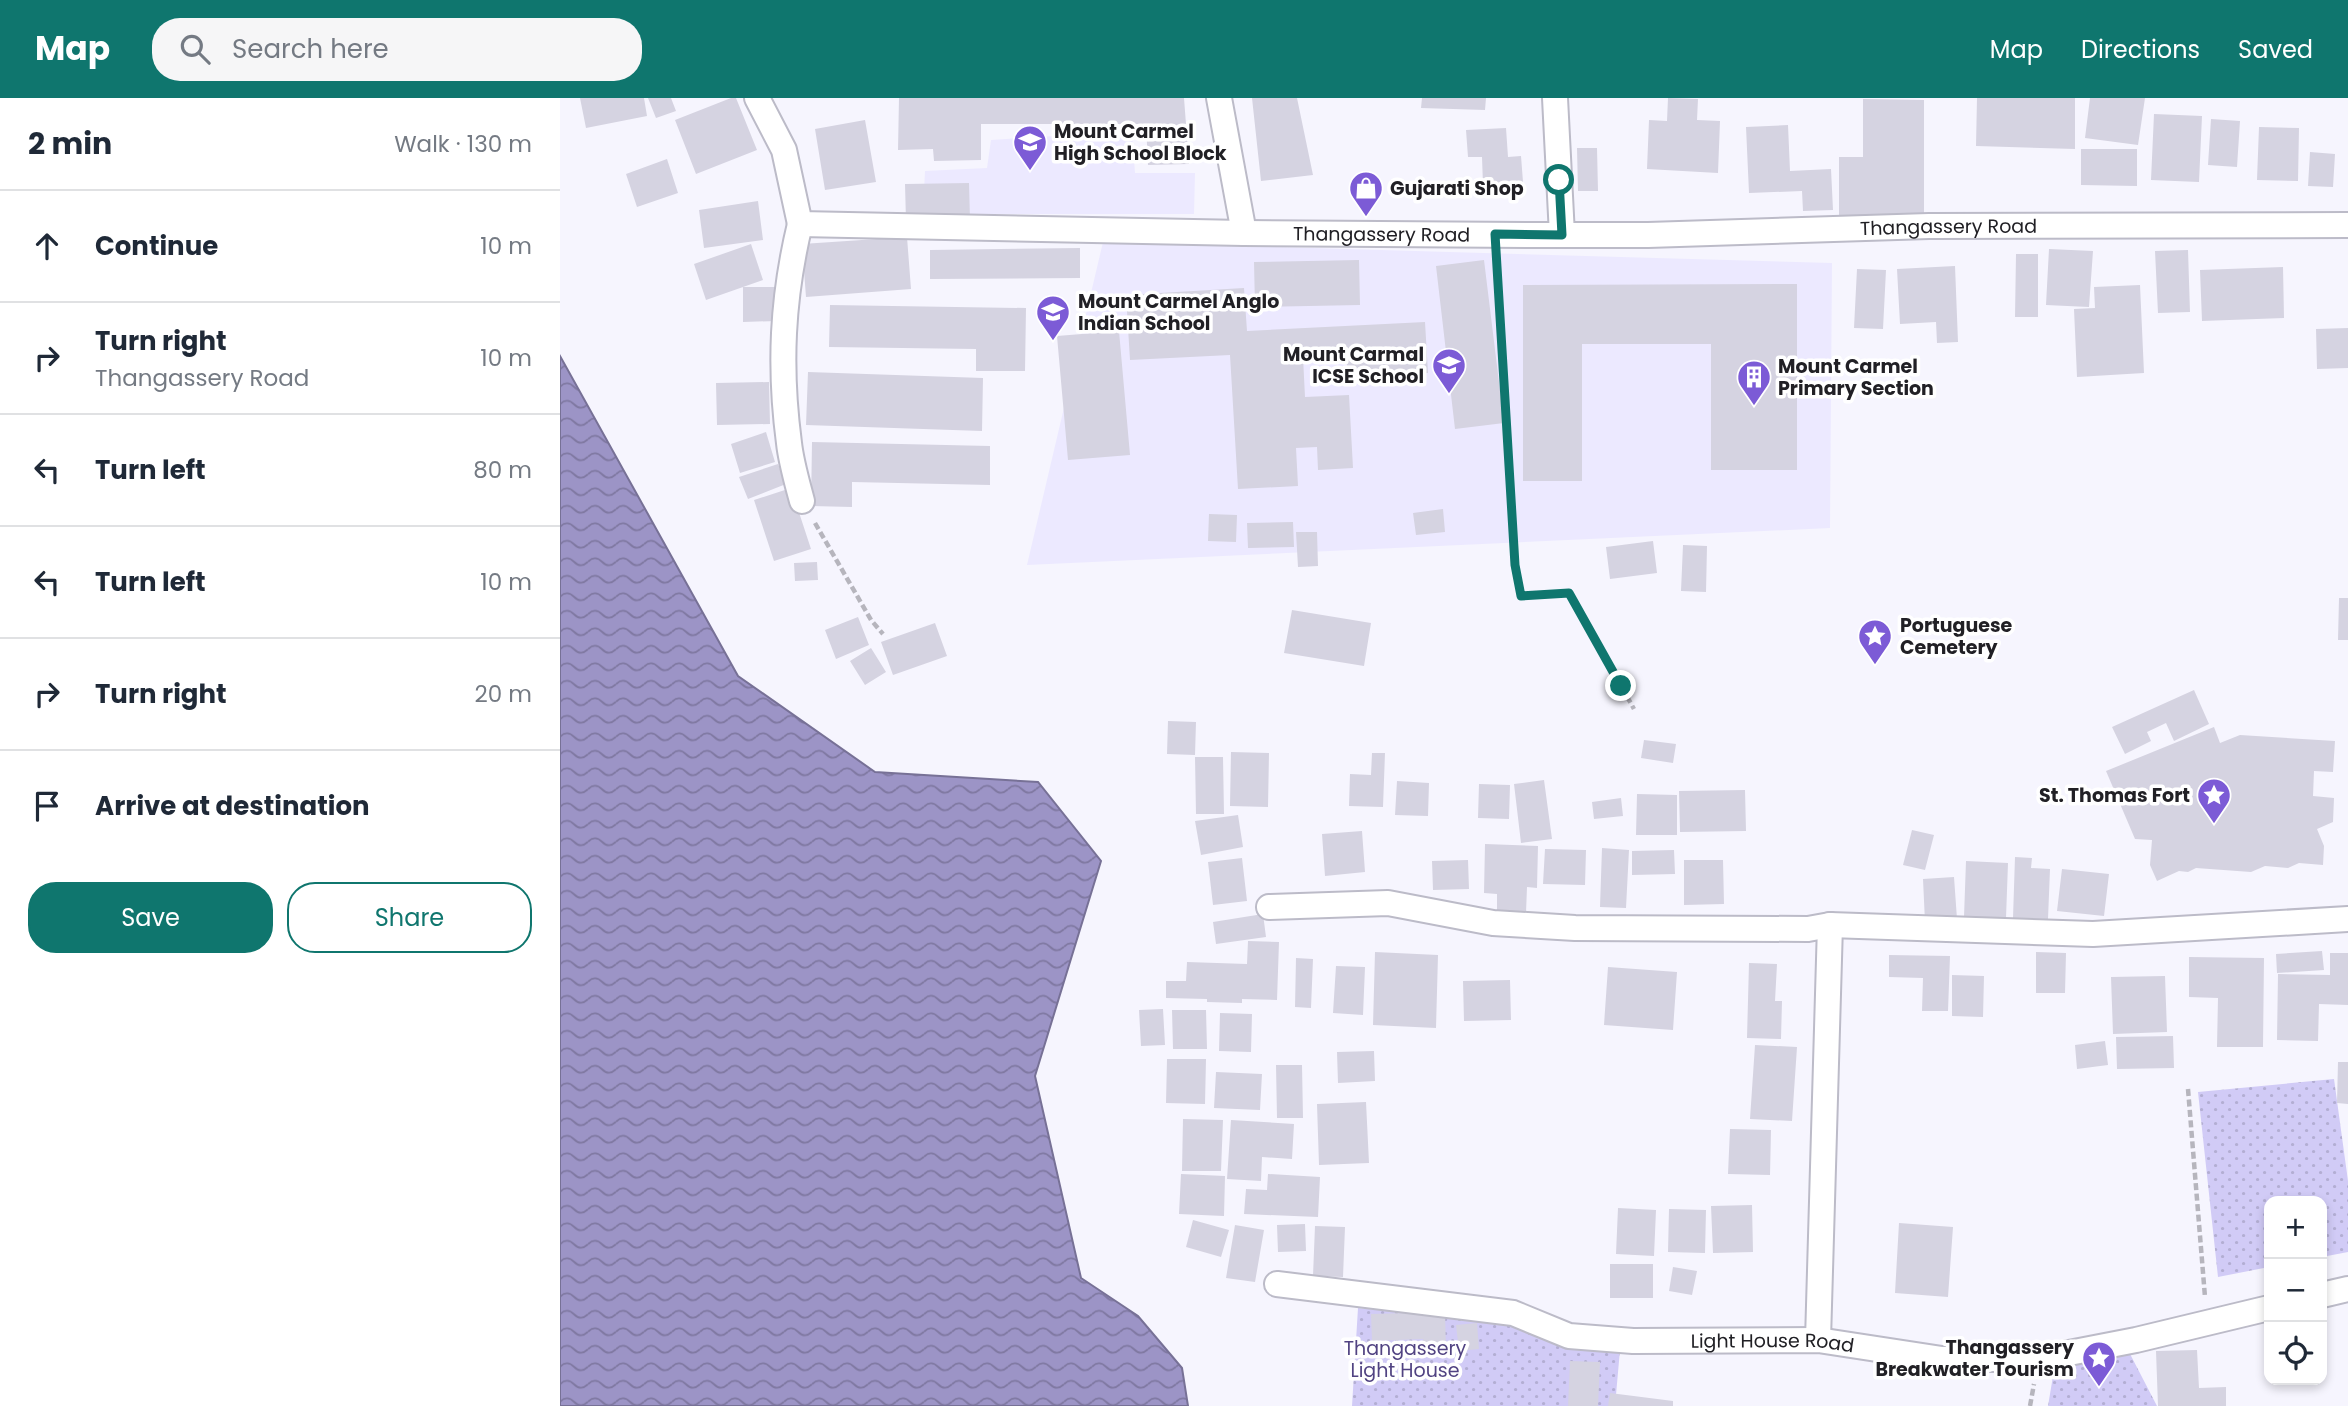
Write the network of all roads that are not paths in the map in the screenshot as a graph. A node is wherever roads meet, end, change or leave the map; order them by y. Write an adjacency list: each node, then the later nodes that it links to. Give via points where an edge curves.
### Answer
1 (757, 98): 4 (street, via 784,150)
2 (1219, 98): 6 (street)
3 (1555, 98): 7 (street)
4 (800, 224): 6 (street, Thangassery Road); 8 (street, via 785,300 782,358 789,445)
5 (2348, 225): 7 (street, Thangassery Road, via 1928,226)
6 (1244, 233): 7 (street, Thangassery Road)
7 (1562, 235)
8 (802, 501)
9 (1269, 907): 11 (street, via 1388,903 1493,923 1575,928 1808,929)
10 (2348, 919): 11 (street, via 2093,934)
11 (1830, 925): 16 (street)
12 (1277, 1284): 16 (street, Light House Road, via 1513,1313 1569,1336 1633,1341)
13 (2348, 1289): 14 (street)
14 (2327, 1295)
15 (2264, 1309): 16 (street, Light House Road, via 2038,1359 1942,1359)
16 (1818, 1340)

